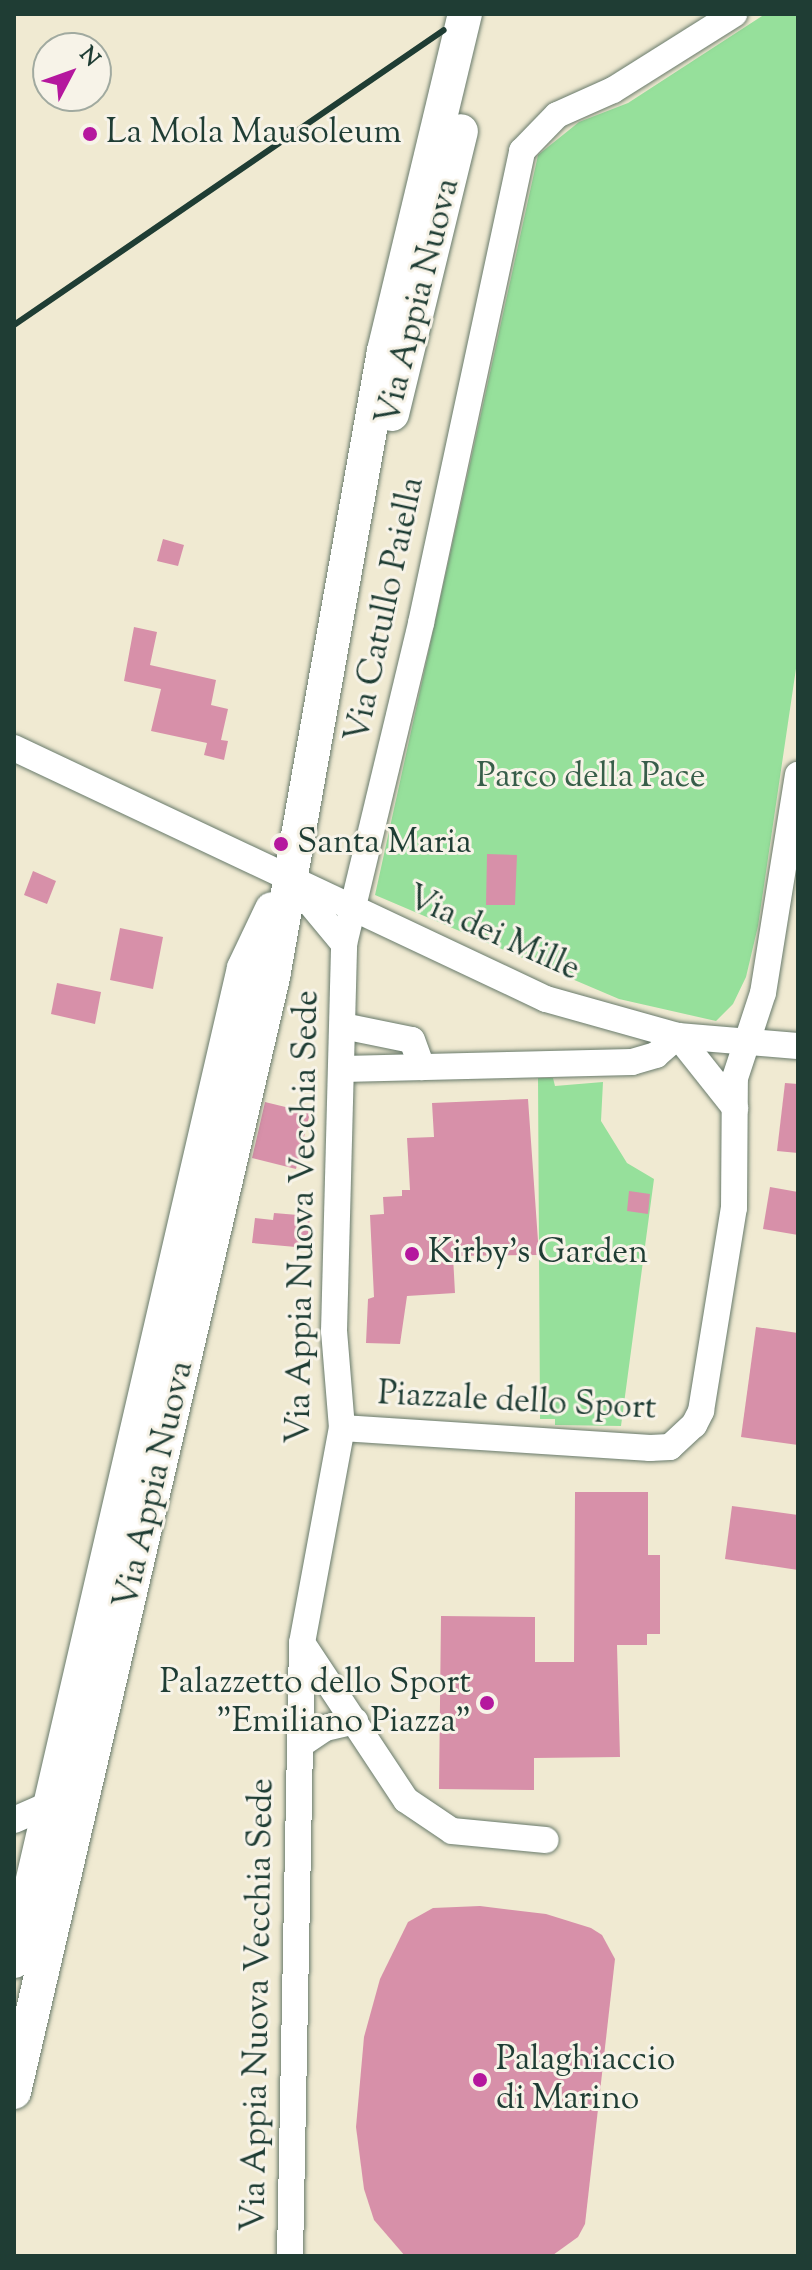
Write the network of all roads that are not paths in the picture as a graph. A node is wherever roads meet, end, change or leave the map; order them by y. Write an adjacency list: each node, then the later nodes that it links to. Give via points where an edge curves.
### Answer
1 (465, 14): 4 (main road, Via Appia Nuova, via 384,351)
2 (488, 14): 4 (main road, Via Appia Nuova, via 409,356)
3 (734, 14): 9 (street, Via Catullo Paiella, via 613,90 557,115 522,151)
4 (341, 587): 8 (main road, Via Appia Nuova)
5 (14, 748): 8 (street, Via dei Mille)
6 (798, 775): 7 (street, Piazzale dello Sport)
7 (796, 808): 13 (street, Piazzale dello Sport, via 763,993)
8 (287, 876): 9 (street, Via dei Mille); 10 (street, Via Appia Nuova Vecchia Sede); 22 (main road, Via Appia Nuova, via 244,968); 26 (main road, Via Appia Nuova, via 273,977)
9 (356, 911): 10 (street, Via Appia Nuova Vecchia Sede); 12 (street, Via dei Mille, via 546,999)
10 (344, 944): 11 (street, Via Appia Nuova Vecchia Sede)
11 (343, 1026): 15 (street, via 412,1040); 16 (street, Via Appia Nuova Vecchia Sede)
12 (678, 1036): 13 (street, Via dei Mille); 15 (street, via 656,1055 632,1062); 17 (street)
13 (749, 1041): 14 (street, Via dei Mille); 17 (street, Piazzale dello Sport, via 735,1078)
14 (798, 1046)
15 (422, 1067): 16 (street)
16 (343, 1069): 18 (street, Via Appia Nuova Vecchia Sede, via 334,1331)
17 (735, 1108): 18 (street, Piazzale dello Sport, via 734,1208 704,1395 701,1411 681,1439 670,1447 650,1448)
18 (342, 1428): 19 (street, Via Appia Nuova Vecchia Sede)
19 (302, 1643): 20 (street); 21 (street, Via Appia Nuova Vecchia Sede)
20 (355, 1721): 21 (street, via 325,1728); 24 (street, via 406,1800 427,1817 452,1831)
21 (300, 1745): 27 (street, Via Appia Nuova Vecchia Sede)
22 (53, 1803): 23 (street); 25 (main road, Via Appia Nuova)
23 (14, 1820)
24 (546, 1840)
25 (14, 1961)
26 (14, 2092)
27 (290, 2256)

